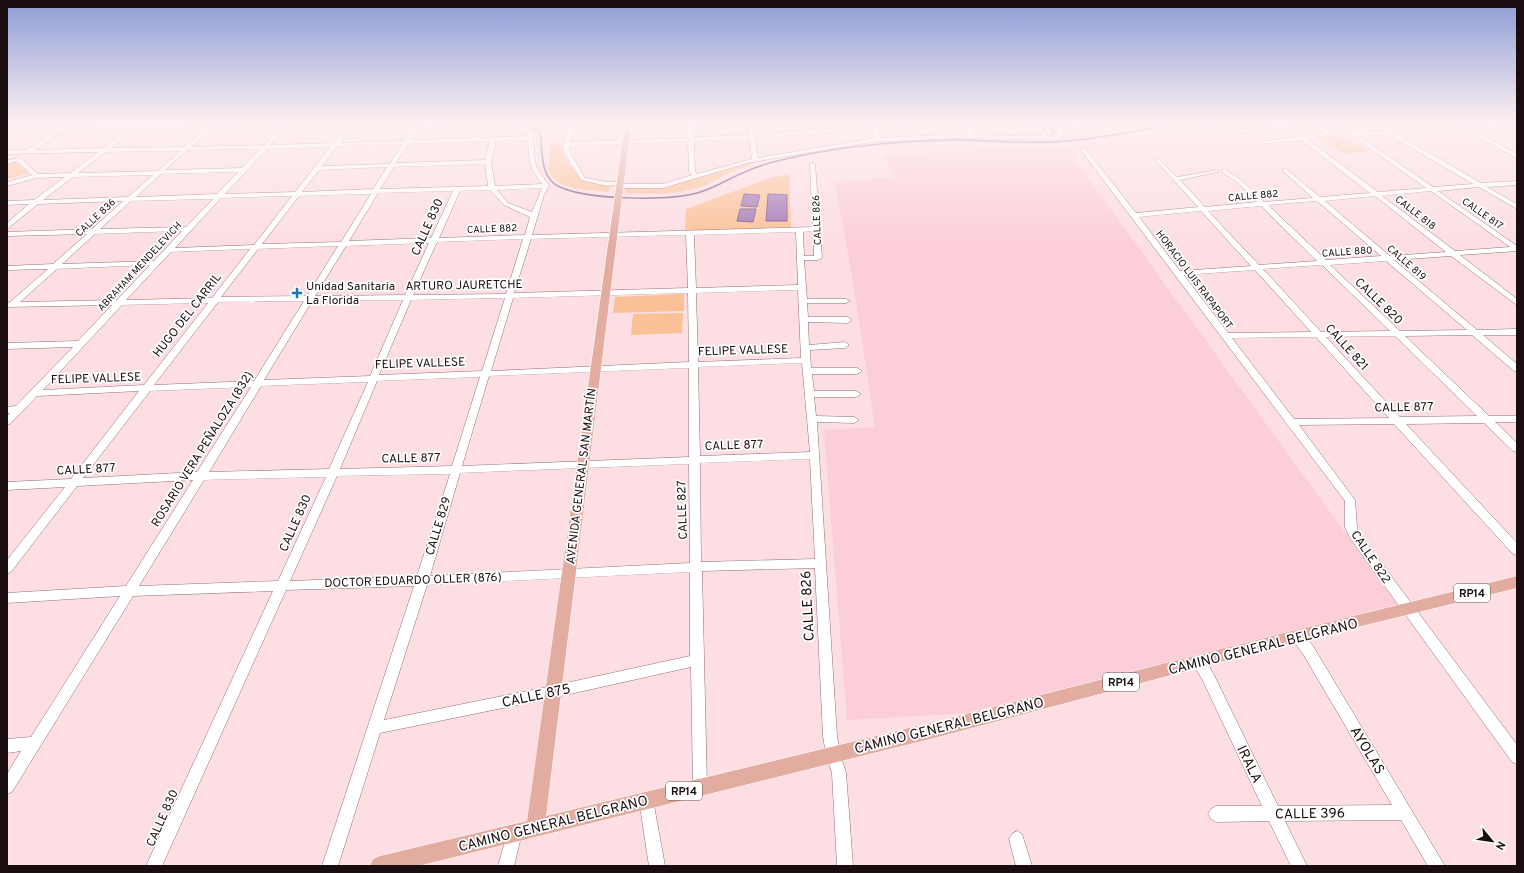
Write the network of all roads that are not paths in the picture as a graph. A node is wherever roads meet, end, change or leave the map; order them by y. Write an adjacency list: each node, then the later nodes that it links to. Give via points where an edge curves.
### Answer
1 (813, 164): 52 (street, CALLE 826)
2 (24, 165): 26 (street)
3 (86, 165): 24 (street)
4 (166, 165): 23 (street, CALLE 836)
5 (248, 165): 21 (street, ABRAHAM MENDELEVICH)
6 (320, 165): 20 (street, HUGO DEL CARRIL)
7 (393, 165): 8 (street); 20 (street); 36 (street, ROSARIO VERA PEÑALOZA (832))
8 (401, 165)
9 (488, 165): 33 (street)
10 (533, 165): 31 (street)
11 (575, 165): 32 (street, via 584,180)
12 (623, 165): 32 (main road, AVENIDA GENERAL SAN MARTÍN)
13 (692, 165): 25 (street)
14 (731, 165): 25 (street)
15 (1094, 165): 47 (street, HORACIO LUIS RAPAPORT)
16 (1162, 165): 27 (street, CALLE 821)
17 (1338, 165): 37 (street, CALLE 818)
18 (1397, 165): 35 (street, CALLE 817)
19 (1446, 165): 30 (street)
20 (318, 168): 38 (street, HUGO DEL CARRIL)
21 (243, 170): 23 (street); 39 (street, ABRAHAM MENDELEVICH)
22 (1285, 170): 40 (street, CALLE 819)
23 (158, 172): 24 (street); 41 (street, CALLE 836)
24 (73, 174): 26 (street); 42 (street)
25 (695, 175): 32 (street, via 663,186)
26 (36, 176): 29 (street)
27 (1176, 179): 44 (street, CALLE 820, via 1220,171 1239,182); 46 (street, CALLE 821)
28 (1517, 183): 30 (street, CALLE 882)
29 (7, 184)
30 (1481, 185): 35 (street, CALLE 882); 45 (street)
31 (546, 186): 33 (street); 48 (street, CALLE 829)
32 (620, 186): 56 (main road, AVENIDA GENERAL SAN MARTÍN)
33 (492, 188): 34 (street); 48 (street, via 506,204)
34 (457, 189): 36 (street); 58 (street, CALLE 830)
35 (1432, 189): 37 (street, CALLE 882); 61 (street, CALLE 817)
36 (376, 192): 38 (street); 59 (street, ROSARIO VERA PEÑALOZA (832))
37 (1376, 194): 40 (street, CALLE 882); 63 (street, CALLE 818)
38 (297, 195): 39 (street); 60 (street, HUGO DEL CARRIL)
39 (217, 197): 41 (street); 50 (street, ABRAHAM MENDELEVICH)
40 (1319, 199): 44 (street, CALLE 882); 65 (street, CALLE 819)
41 (128, 200): 42 (street); 53 (street, CALLE 836)
42 (36, 202): 43 (street); 49 (street)
43 (7, 203)
44 (1262, 204): 46 (street, CALLE 882); 67 (street, CALLE 820)
45 (1517, 207)
46 (1204, 209): 47 (street, CALLE 882); 70 (street, CALLE 821)
47 (1134, 215): 71 (street, HORACIO LUIS RAPAPORT)
48 (534, 216): 57 (street, CALLE 829)
49 (7, 227)
50 (187, 229): 53 (street); 62 (street, ABRAHAM MENDELEVICH)
51 (799, 229): 52 (street, CALLE 882); 54 (street, CALLE 882); 64 (street, CALLE 826)
52 (817, 229): 64 (street, CALLE 826, via 818,258)
53 (95, 231): 55 (street); 68 (street, CALLE 836)
54 (690, 232): 56 (street, CALLE 882); 73 (street, CALLE 827)
55 (7, 234)
56 (613, 235): 57 (street, CALLE 882); 74 (main road, AVENIDA GENERAL SAN MARTÍN)
57 (528, 237): 58 (street, CALLE 882); 75 (street, CALLE 829)
58 (435, 241): 59 (street, CALLE 882); 76 (street, CALLE 830)
59 (343, 244): 60 (street, CALLE 882); 77 (street, ROSARIO VERA PEÑALOZA (832))
60 (256, 247): 62 (street, CALLE 882); 78 (street, HUGO DEL CARRIL)
61 (1517, 249): 63 (street, CALLE 880)
62 (168, 250): 66 (street, ABRAHAM MENDELEVICH)
63 (1452, 254): 65 (street, CALLE 880); 82 (street, CALLE 818)
64 (800, 258): 72 (street, CALLE 826)
65 (1387, 258): 67 (street, CALLE 880); 87 (street, CALLE 819)
66 (156, 263): 68 (street); 81 (street, ABRAHAM MENDELEVICH)
67 (1323, 263): 70 (street, CALLE 880); 89 (street, CALLE 820)
68 (56, 266): 69 (street); 83 (street, CALLE 836)
69 (7, 268)
70 (1258, 268): 71 (street, CALLE 880); 88 (street, CALLE 821)
71 (1179, 273): 90 (street, HORACIO LUIS RAPAPORT)
72 (802, 287): 73 (street, ARTURO JAURETCHE); 79 (street, CALLE 826)
73 (692, 291): 74 (street, ARTURO JAURETCHE); 96 (street, CALLE 827)
74 (605, 294): 75 (street, ARTURO JAURETCHE); 97 (main road, AVENIDA GENERAL SAN MARTÍN)
75 (509, 296): 76 (street, ARTURO JAURETCHE); 101 (street, CALLE 829)
76 (408, 298): 77 (street, ARTURO JAURETCHE); 102 (street, CALLE 830)
77 (310, 299): 78 (street, ARTURO JAURETCHE); 103 (street, ROSARIO VERA PEÑALOZA (832))
78 (216, 300): 81 (street, ARTURO JAURETCHE); 104 (street, HUGO DEL CARRIL)
79 (803, 301): 80 (street); 84 (street, CALLE 826)
80 (846, 301)
81 (120, 302): 83 (street, ARTURO JAURETCHE); 91 (street, ABRAHAM MENDELEVICH)
82 (1517, 303)
83 (9, 306)
84 (804, 319): 85 (street); 94 (street, CALLE 826)
85 (848, 320)
86 (1517, 332): 87 (street)
87 (1474, 333): 89 (street); 98 (street, CALLE 819)
88 (1318, 334): 89 (street); 90 (street); 114 (street, CALLE 821)
89 (1396, 334): 111 (street, CALLE 820)
90 (1226, 336): 116 (street, HORACIO LUIS RAPAPORT)
91 (81, 344): 93 (street); 105 (street, ABRAHAM MENDELEVICH)
92 (844, 345): 94 (street)
93 (7, 346)
94 (805, 348): 95 (street, CALLE 826)
95 (806, 360): 96 (street, FELIPE VALLESE); 99 (street, CALLE 826)
96 (693, 364): 97 (street, FELIPE VALLESE); 119 (street, CALLE 827)
97 (595, 368): 101 (street, FELIPE VALLESE); 120 (main road, AVENIDA GENERAL SAN MARTÍN)
98 (1517, 369)
99 (808, 371): 100 (street); 106 (street, CALLE 826)
100 (857, 371)
101 (486, 372): 102 (street, FELIPE VALLESE); 121 (street, CALLE 829)
102 (374, 377): 103 (street, FELIPE VALLESE); 122 (street, CALLE 830)
103 (259, 382): 104 (street, FELIPE VALLESE); 123 (street, ROSARIO VERA PEÑALOZA (832))
104 (147, 388): 105 (street, FELIPE VALLESE); 124 (street, HUGO DEL CARRIL)
105 (34, 393): 108 (street, ABRAHAM MENDELEVICH)
106 (810, 394): 107 (street); 110 (street, CALLE 826)
107 (856, 394)
108 (19, 409): 109 (street); 115 (street, ABRAHAM MENDELEVICH)
109 (7, 410)
110 (812, 419): 113 (street); 118 (street, CALLE 826)
111 (1485, 419): 112 (street, CALLE 877); 114 (street, CALLE 877); 117 (street, CALLE 820)
112 (1517, 419)
113 (854, 420)
114 (1397, 420): 116 (street, CALLE 877); 126 (street, CALLE 821)
115 (7, 422)
116 (1291, 422): 136 (street, CALLE 822, via 1350,500 1351,527 1354,535)
117 (1517, 449)
118 (815, 455): 119 (street, CALLE 877); 127 (street, CALLE 826)
119 (693, 460): 120 (street, CALLE 877); 128 (street, CALLE 827)
120 (582, 464): 121 (street, CALLE 877); 130 (main road, AVENIDA GENERAL SAN MARTÍN)
121 (455, 470): 122 (street, CALLE 877); 131 (street, CALLE 829)
122 (332, 473): 123 (street, CALLE 877); 133 (street, CALLE 830)
123 (200, 476): 124 (street, CALLE 877); 134 (street, ROSARIO VERA PEÑALOZA (832))
124 (76, 482): 125 (street, CALLE 877); 129 (street, HUGO DEL CARRIL)
125 (7, 486)
126 (1517, 551)
127 (820, 563): 128 (street, DOCTOR EDUARDO OLLER (876)); 144 (street, CALLE 826)
128 (697, 567): 130 (street, DOCTOR EDUARDO OLLER (876)); 138 (street, CALLE 827)
129 (7, 569)
130 (568, 573): 131 (street, DOCTOR EDUARDO OLLER (876)); 140 (main road, AVENIDA GENERAL SAN MARTÍN)
131 (422, 581): 133 (street, DOCTOR EDUARDO OLLER (876)); 141 (street, CALLE 829)
132 (1517, 582): 136 (main road, CAMINO GENERAL BELGRANO / RP14)
133 (281, 586): 134 (street, DOCTOR EDUARDO OLLER (876)); 155 (street, CALLE 830)
134 (130, 591): 135 (street, DOCTOR EDUARDO OLLER (876)); 142 (street, ROSARIO VERA PEÑALOZA (832))
135 (7, 598)
136 (1408, 609): 137 (main road, CAMINO GENERAL BELGRANO / RP14); 145 (street, CALLE 822)
137 (1296, 636): 139 (main road, CAMINO GENERAL BELGRANO / RP14); 149 (street, AYOLAS, via 1308,650)
138 (696, 660): 140 (street, CALLE 875); 147 (street, CALLE 827)
139 (1199, 662): 144 (main road, CAMINO GENERAL BELGRANO / RP14); 150 (street, IRALA)
140 (552, 692): 141 (street, CALLE 875); 152 (main road, AVENIDA GENERAL SAN MARTÍN)
141 (375, 728): 156 (street, CALLE 829)
142 (34, 743): 143 (street); 146 (street, ROSARIO VERA PEÑALOZA (832))
143 (7, 746)
144 (833, 754): 147 (main road, CAMINO GENERAL BELGRANO / RP14); 160 (street, CALLE 826, via 839,773)
145 (1517, 757)
146 (7, 787)
147 (700, 787): 148 (main road, CAMINO GENERAL BELGRANO / RP14)
148 (646, 800): 152 (main road, CAMINO GENERAL BELGRANO / RP14); 159 (street)
149 (1404, 812): 150 (street, CALLE 396); 163 (street, AYOLAS)
150 (1273, 813): 151 (street, CALLE 396); 162 (street, IRALA)
151 (1216, 814)
152 (535, 827): 153 (main road, CAMINO GENERAL BELGRANO / RP14)
153 (514, 833): 157 (main road, CAMINO GENERAL BELGRANO / RP14); 158 (street)
154 (1017, 839): 161 (street)
155 (154, 866)
156 (330, 866)
157 (380, 866)
158 (506, 866)
159 (657, 866)
160 (846, 866)
161 (1024, 866)
162 (1299, 866)
163 (1437, 866)

